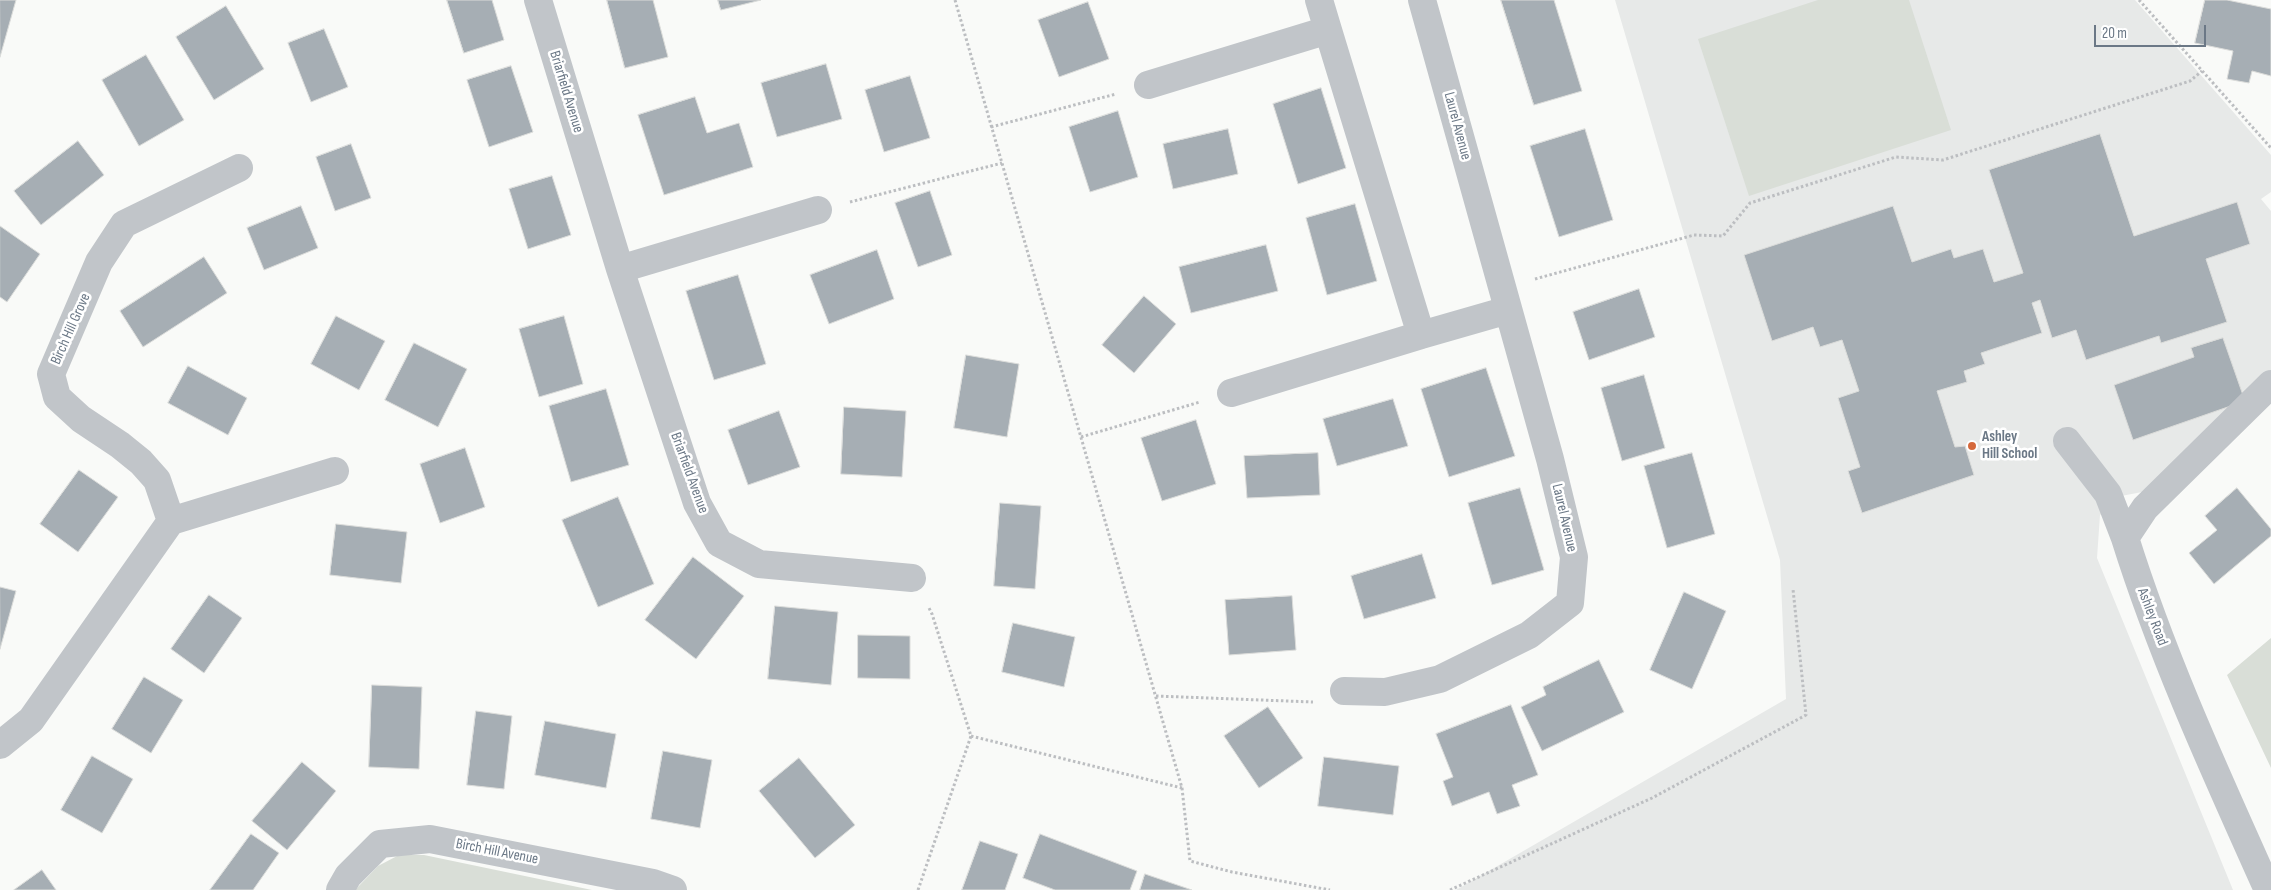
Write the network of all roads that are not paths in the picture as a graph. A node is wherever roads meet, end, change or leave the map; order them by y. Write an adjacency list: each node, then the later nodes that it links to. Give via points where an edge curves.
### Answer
1 (538, 0): 8 (street, Briarfield Avenue)
2 (1319, 0): 4 (street)
3 (1422, 0): 9 (street, Laurel Avenue)
4 (1328, 30): 5 (street); 10 (street)
5 (1148, 86)
6 (239, 168): 15 (street, Birch Hill Grove, via 124,224 99,262 51,374 57,397 80,419 141,462 157,480)
7 (818, 210): 8 (street)
8 (620, 269): 17 (street, Briarfield Avenue, via 697,503 719,543 759,564)
9 (1505, 299): 10 (street); 18 (street, Laurel Avenue, via 1574,557 1570,603 1529,635 1440,679 1385,692)
10 (1422, 335): 12 (street)
11 (2271, 384): 16 (street, via 2145,508)
12 (1232, 392)
13 (2067, 441): 16 (street, Ashley Road, via 2108,494)
14 (335, 471): 15 (street)
15 (171, 521): 19 (street, via 31,720)
16 (2125, 538): 22 (street, Ashley Road, via 2144,598 2194,726)
17 (912, 578)
18 (1344, 691)
19 (0, 745)
20 (340, 890): 21 (street, Birch Hill Avenue, via 348,876 380,844 430,839 653,883)
21 (673, 890)
22 (2268, 890)

